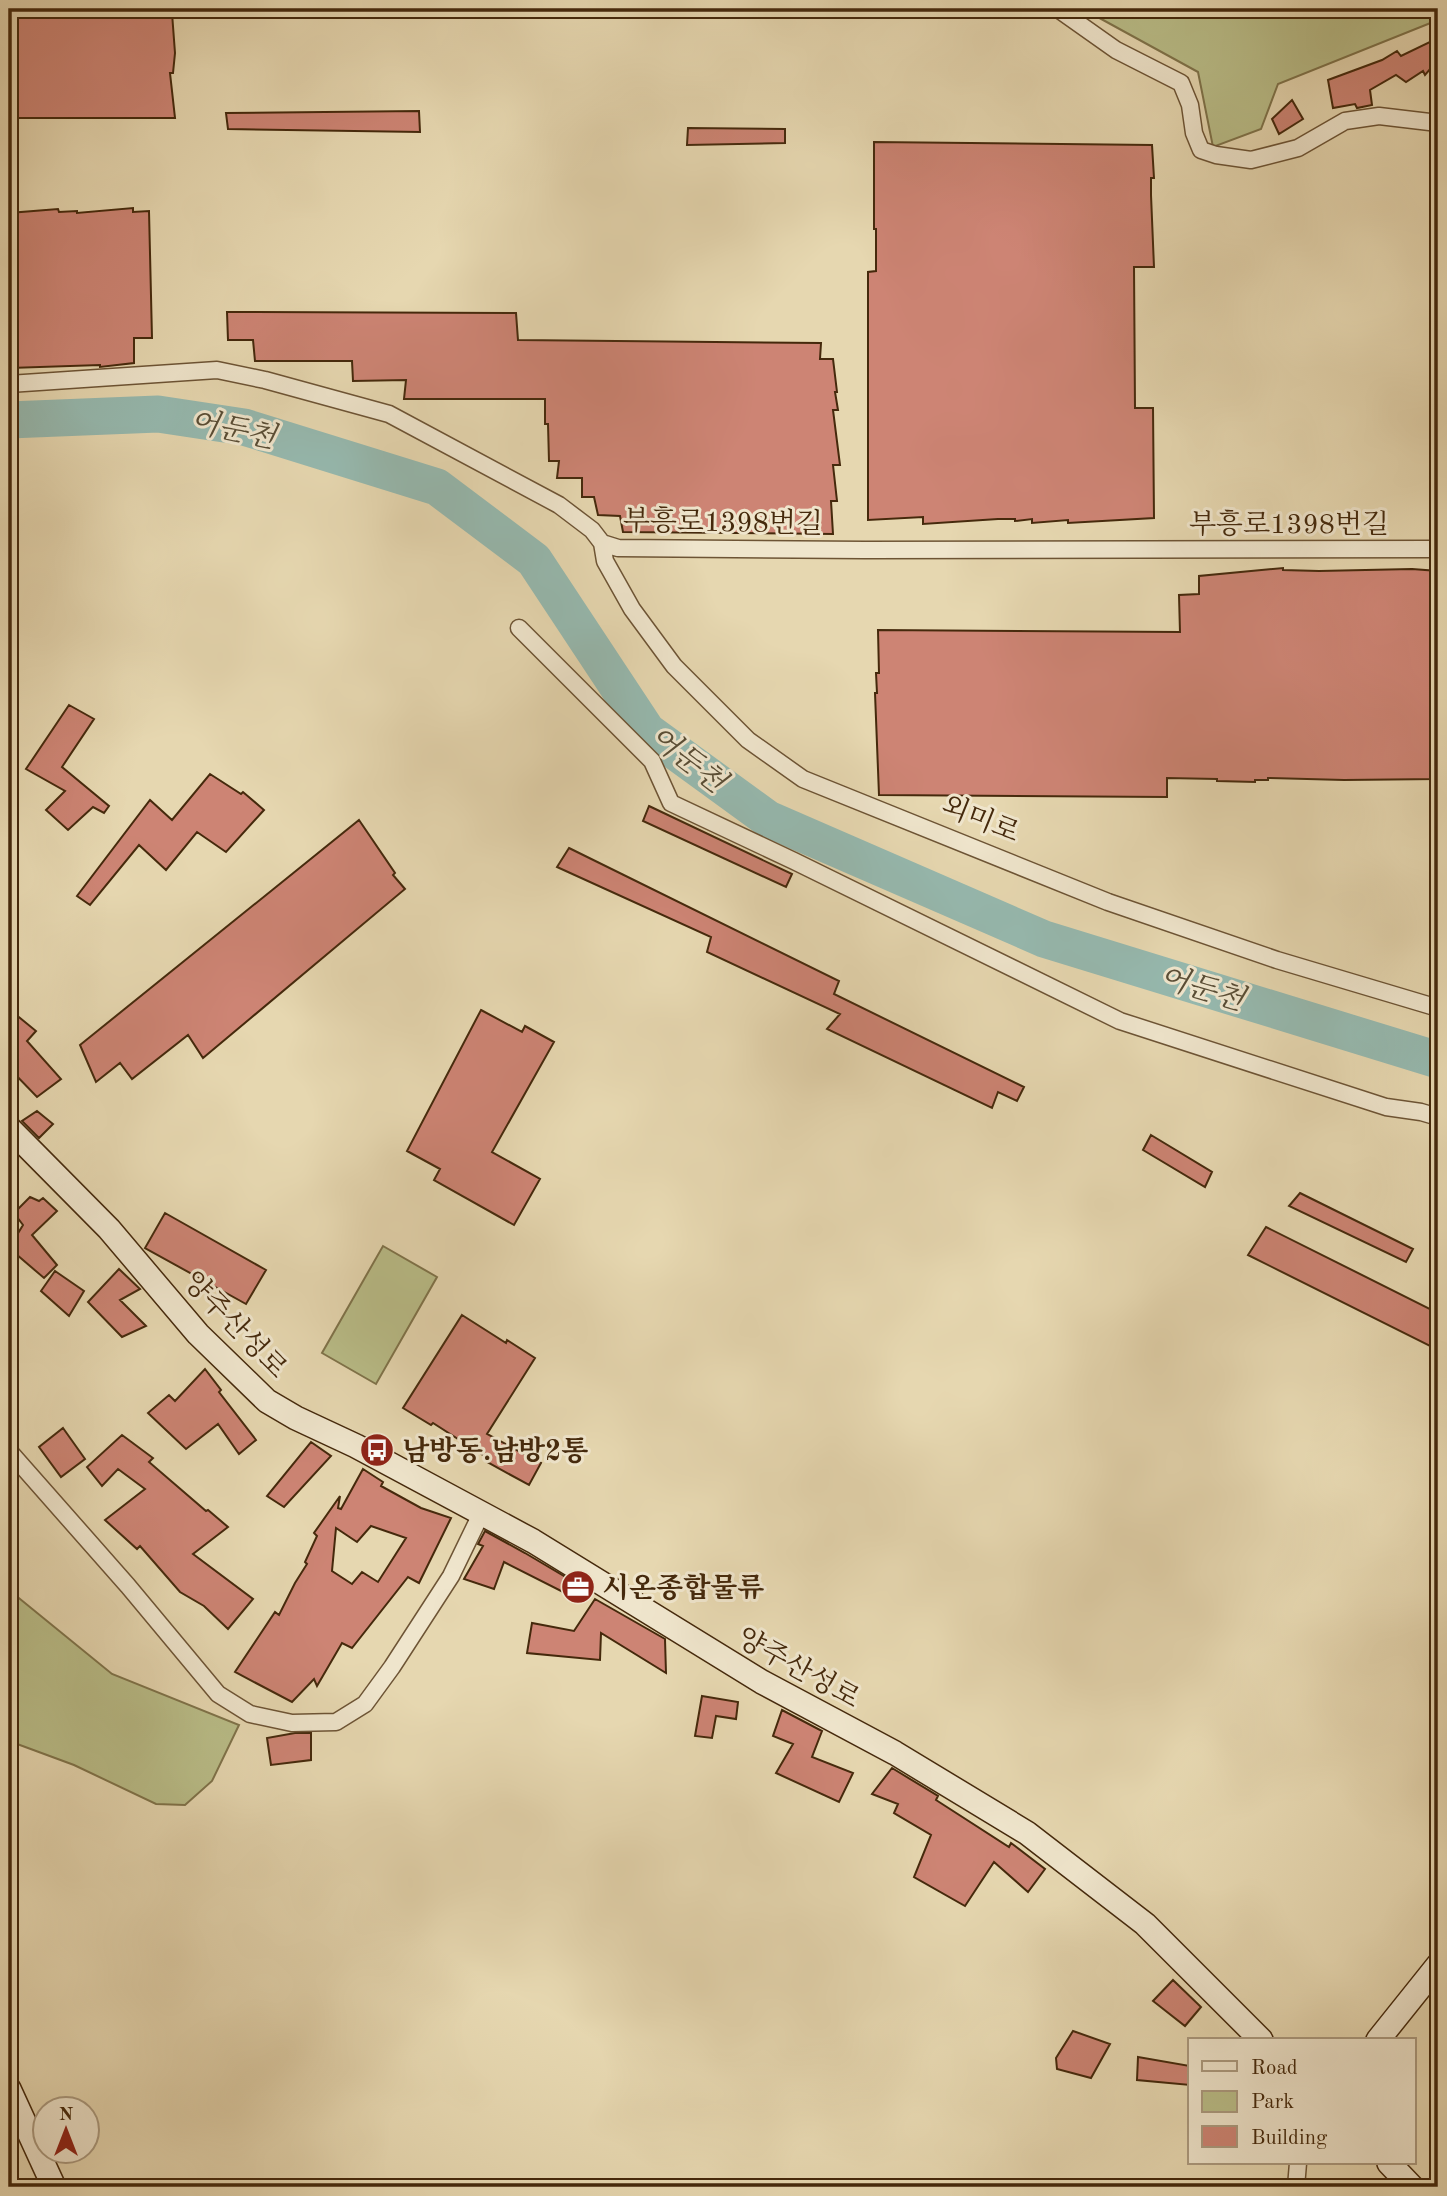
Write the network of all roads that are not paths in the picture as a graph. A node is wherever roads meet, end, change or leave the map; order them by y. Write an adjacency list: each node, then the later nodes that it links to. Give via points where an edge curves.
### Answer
1 (1058, 9): 2 (street, via 1116,50 1181,83 1201,150 1216,155 1251,159 1298,148 1345,121 1379,116)
2 (1438, 123)
3 (9, 384): 4 (street, 부흥로1398번길, via 217,369 265,380 389,414 559,505 593,530)
4 (602, 543): 5 (street, 부흥로1398번길, via 618,548 865,550); 7 (street, 외미로, via 605,561 632,609 674,666 748,740 803,779 1108,902 1277,960)
5 (1438, 549)
6 (519, 628): 8 (street, via 652,761 671,803 1120,1021 1386,1107)
7 (1438, 1008)
8 (1438, 1117)
9 (9, 1129): 11 (street, 양주산성로, via 110,1229 198,1334 267,1401)
10 (9, 1451): 11 (street, via 218,1695 250,1714 292,1723 336,1722 365,1704 451,1576)
11 (481, 1514): 13 (street, 양주산성로, via 1027,1833 1146,1924)
12 (1438, 1965): 14 (street)
13 (1259, 2038)
14 (1380, 2038)
15 (9, 2089): 18 (street)
16 (1298, 2164): 19 (street)
17 (1390, 2164): 20 (street)
18 (54, 2187)
19 (1296, 2187)
20 (1412, 2187)

